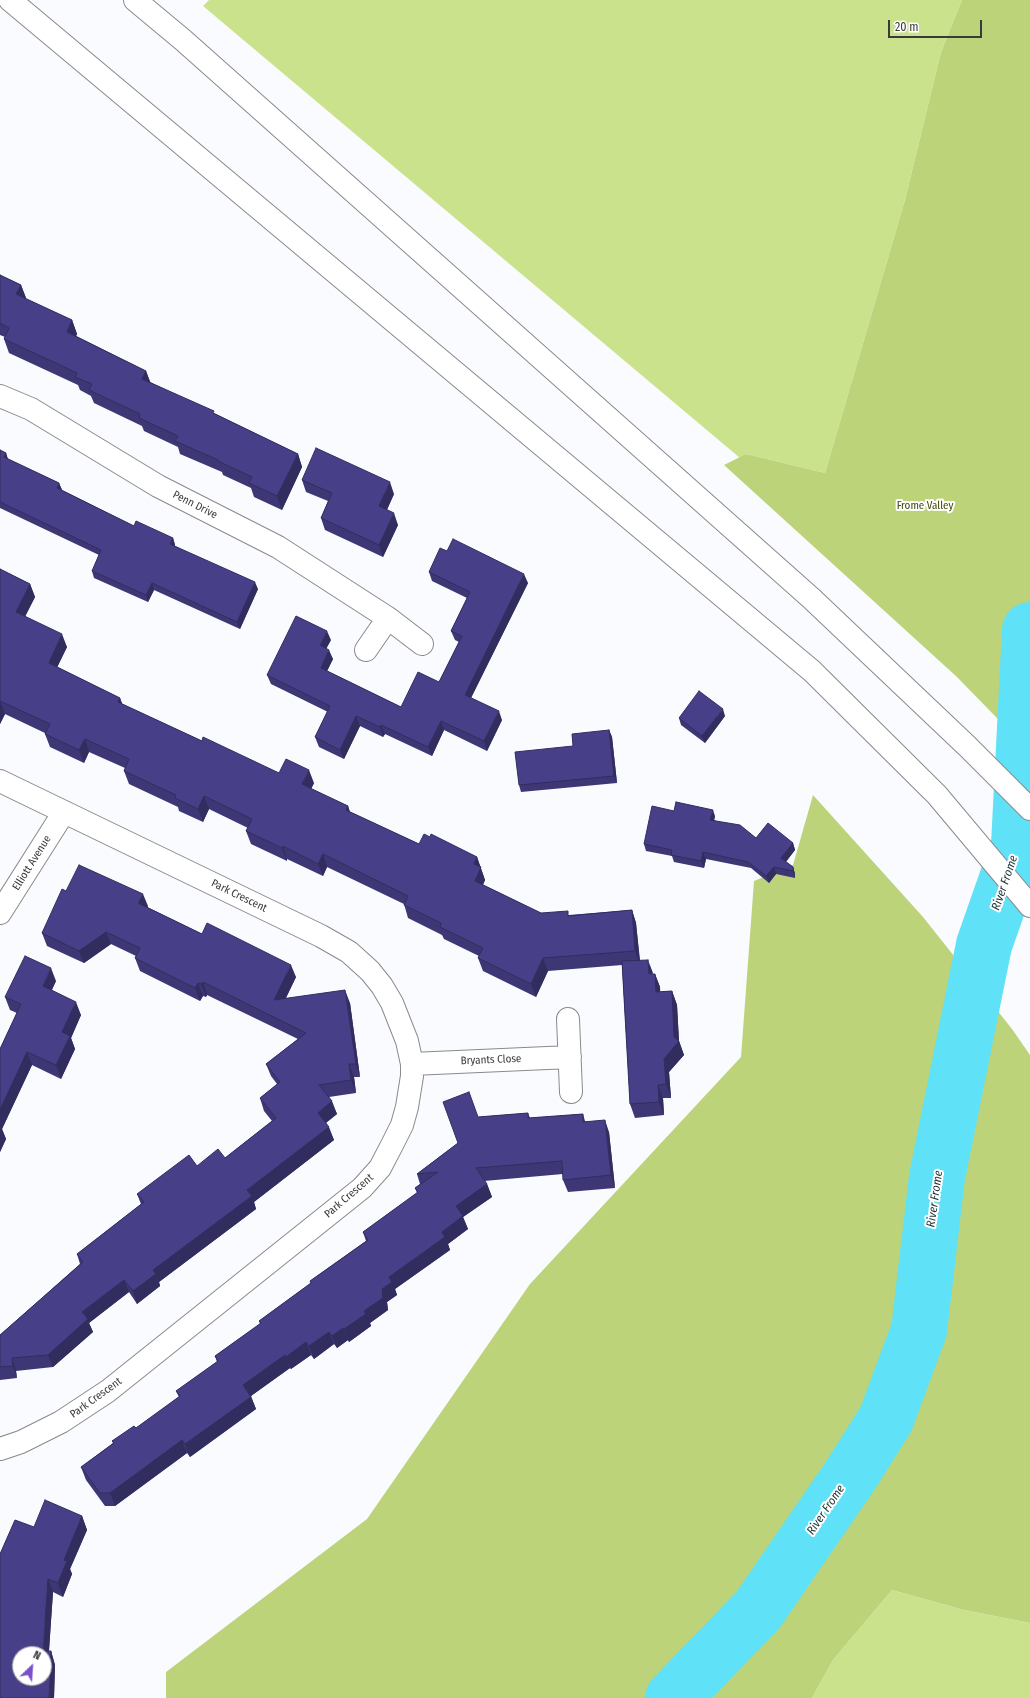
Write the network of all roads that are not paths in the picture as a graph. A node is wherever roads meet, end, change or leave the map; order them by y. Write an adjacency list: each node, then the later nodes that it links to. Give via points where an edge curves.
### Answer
1 (10, 0): 10 (main road, via 812,671 937,795)
2 (135, 0): 8 (main road, via 810,598)
3 (0, 396): 4 (main road, Penn Drive, via 31,409 158,486 278,547)
4 (388, 618): 5 (main road, Penn Drive); 6 (main road)
5 (422, 644)
6 (366, 650)
7 (0, 781): 9 (main road, Park Crescent)
8 (1030, 809)
9 (64, 812): 11 (main road, Elliott Avenue); 14 (main road, Park Crescent, via 349,952 370,971 392,1003 407,1041)
10 (1030, 906)
11 (0, 913)
12 (568, 1019): 13 (main road)
13 (570, 1057): 14 (main road, Bryants Close); 15 (main road)
14 (412, 1064): 16 (main road, Park Crescent, via 410,1091 402,1125 380,1168 362,1188 108,1391 61,1422 21,1442)
15 (572, 1092)
16 (0, 1449)

